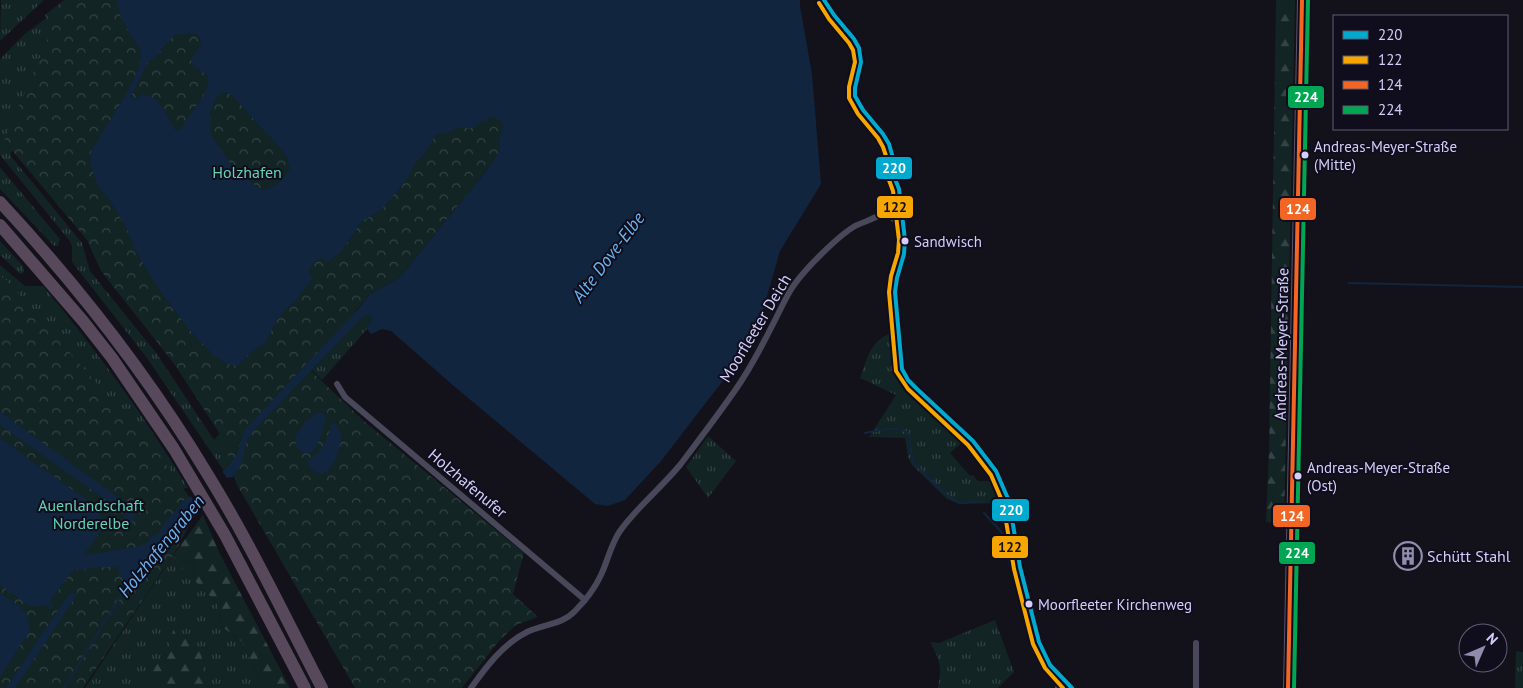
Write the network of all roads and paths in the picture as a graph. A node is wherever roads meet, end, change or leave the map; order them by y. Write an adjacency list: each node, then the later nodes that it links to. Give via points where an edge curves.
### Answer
1 (824, 0): 3 (street, via 859,48 861,62 855,96 889,144)
2 (1302, 0): 18 (main road, Andreas-Meyer-Straße)
3 (895, 179): 5 (street, via 893,200); 7 (street)
4 (0, 202): 12 (highway, via 122,348 163,404 216,488)
5 (886, 211): 7 (street); 9 (street, Moorfleeter Deich, via 846,232 794,284 736,389 679,466 621,529 610,548 601,576)
6 (0, 225): 13 (highway, via 82,320 146,407 225,534)
7 (904, 231): 11 (street, via 906,243 895,292 902,369 914,387 966,434 1000,478 1009,504 1018,560 1038,642 1046,658)
8 (337, 384): 9 (street, Holzhafenufer, via 345,397)
9 (585, 600): 14 (street, Moorfleeter Deich, via 563,621 526,632 510,643)
10 (1196, 644): 17 (street)
11 (1065, 681): 15 (street); 16 (street)
12 (321, 685)
13 (305, 688)
14 (471, 688)
15 (1058, 688)
16 (1072, 688)
17 (1196, 688)
18 (1288, 688)

